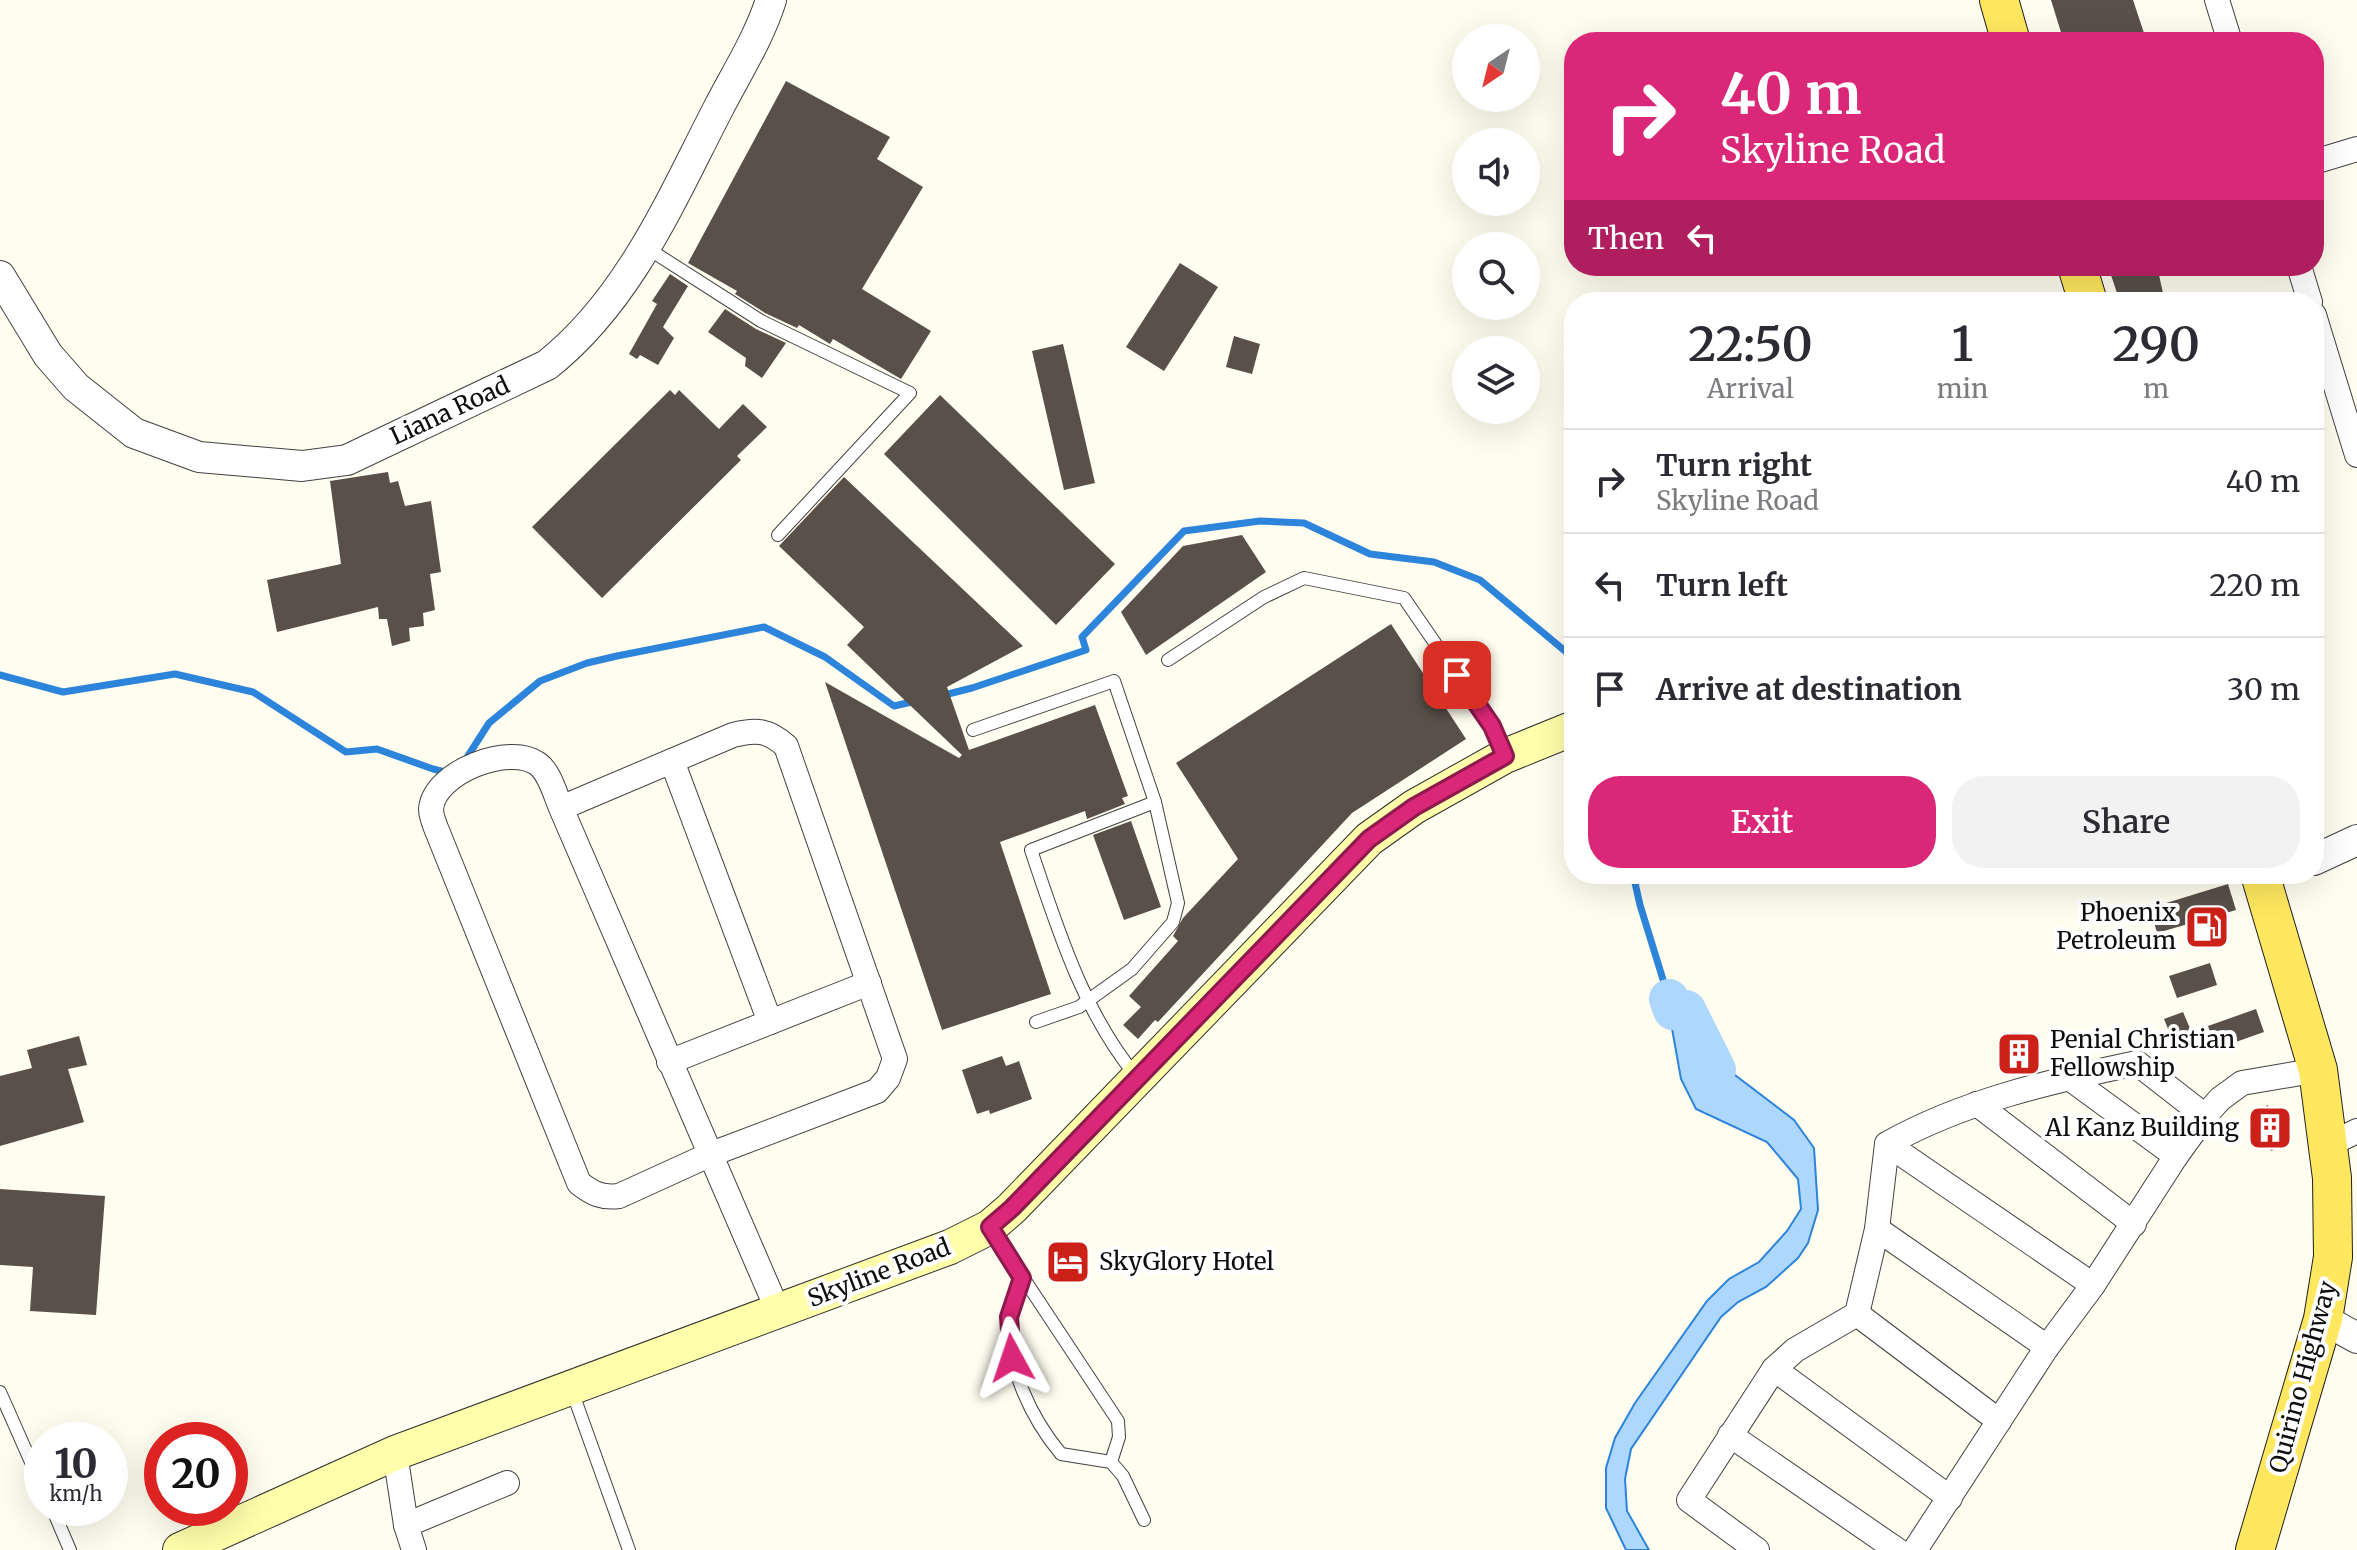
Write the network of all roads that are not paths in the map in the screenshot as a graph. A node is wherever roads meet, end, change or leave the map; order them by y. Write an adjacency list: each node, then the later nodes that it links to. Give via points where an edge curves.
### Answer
1 (771, 0): 8 (street, Liana Road)
2 (1999, 0): 4 (main road)
3 (2217, 0): 5 (street)
4 (2008, 32)
5 (2227, 32)
6 (2357, 149): 7 (street)
7 (2324, 159)
8 (647, 248): 9 (street, Liana Road, via 595,318 547,365 347,460 302,466 199,457 134,433 61,372); 12 (lane, via 761,321 910,393)
9 (0, 276)
10 (2324, 348): 11 (street)
11 (2357, 455)
12 (778, 535)
13 (1168, 660): 16 (lane, via 1264,597 1304,578 1404,598 1492,726)
14 (973, 730): 18 (lane, via 1114,681)
15 (1564, 732): 16 (main road, Skyline Road)
16 (1505, 756): 29 (main road, Skyline Road, via 1369,839)
17 (672, 761): 19 (street); 23 (street, via 756,730 773,734 786,746); 25 (street)
18 (1155, 802): 24 (lane, via 1178,903 1173,922 1132,969); 24 (lane, via 1031,850)
19 (561, 808): 27 (street); 35 (street, via 541,766 524,756 499,756 447,779 431,810 579,1183 590,1193 619,1196)
20 (2357, 840): 21 (street)
21 (2324, 855)
22 (2264, 884): 28 (main road, Quirino Highway)
23 (869, 983): 25 (street); 35 (street, via 895,1059 877,1091)
24 (1089, 1001): 26 (lane); 29 (lane)
25 (770, 1022): 27 (street)
26 (1036, 1022)
27 (669, 1062): 35 (street)
28 (2318, 1070): 32 (street, via 2242,1083); 33 (main road, Quirino Highway)
29 (1137, 1077): 38 (main road, Skyline Road)
30 (2068, 1077): 31 (street); 32 (street, via 2137,1063); 36 (street)
31 (1977, 1104): 34 (street); 37 (street)
32 (2205, 1116): 36 (street)
33 (2343, 1138): 44 (main road, Quirino Highway, via 2332,1178 2333,1257)
34 (1887, 1144): 39 (street); 41 (street)
35 (709, 1155): 42 (street)
36 (2176, 1156): 37 (street)
37 (2134, 1224): 41 (street)
38 (990, 1227): 40 (lane); 42 (main road, Skyline Road)
39 (1877, 1229): 43 (street); 46 (street)
40 (1022, 1278): 54 (lane, via 1118,1421); 54 (lane, via 1009,1317 1012,1358 1039,1426 1061,1454)
41 (2093, 1285): 46 (street)
42 (778, 1311): 48 (main road, Skyline Road)
43 (1857, 1314): 47 (street, via 1795,1350); 50 (street)
44 (2323, 1319): 45 (street); 67 (main road, Quirino Highway)
45 (2357, 1338)
46 (2047, 1347): 50 (street)
47 (1774, 1369): 51 (street); 56 (street)
48 (571, 1388): 53 (main road, Skyline Road); 63 (lane)
49 (0, 1392): 52 (lane)
50 (1999, 1421): 56 (street)
51 (1730, 1435): 64 (street, via 1689,1500); 65 (street)
52 (24, 1446)
53 (395, 1453): 58 (street); 61 (main road, Skyline Road)
54 (1111, 1462): 57 (lane)
55 (507, 1483): 58 (street)
56 (1950, 1498): 66 (street)
57 (1144, 1520)
58 (406, 1525): 62 (street)
59 (60, 1526): 60 (lane)
60 (70, 1550)
61 (180, 1550)
62 (414, 1550)
63 (629, 1550)
64 (1757, 1550)
65 (1897, 1550)
66 (1915, 1550)
67 (2255, 1550)

